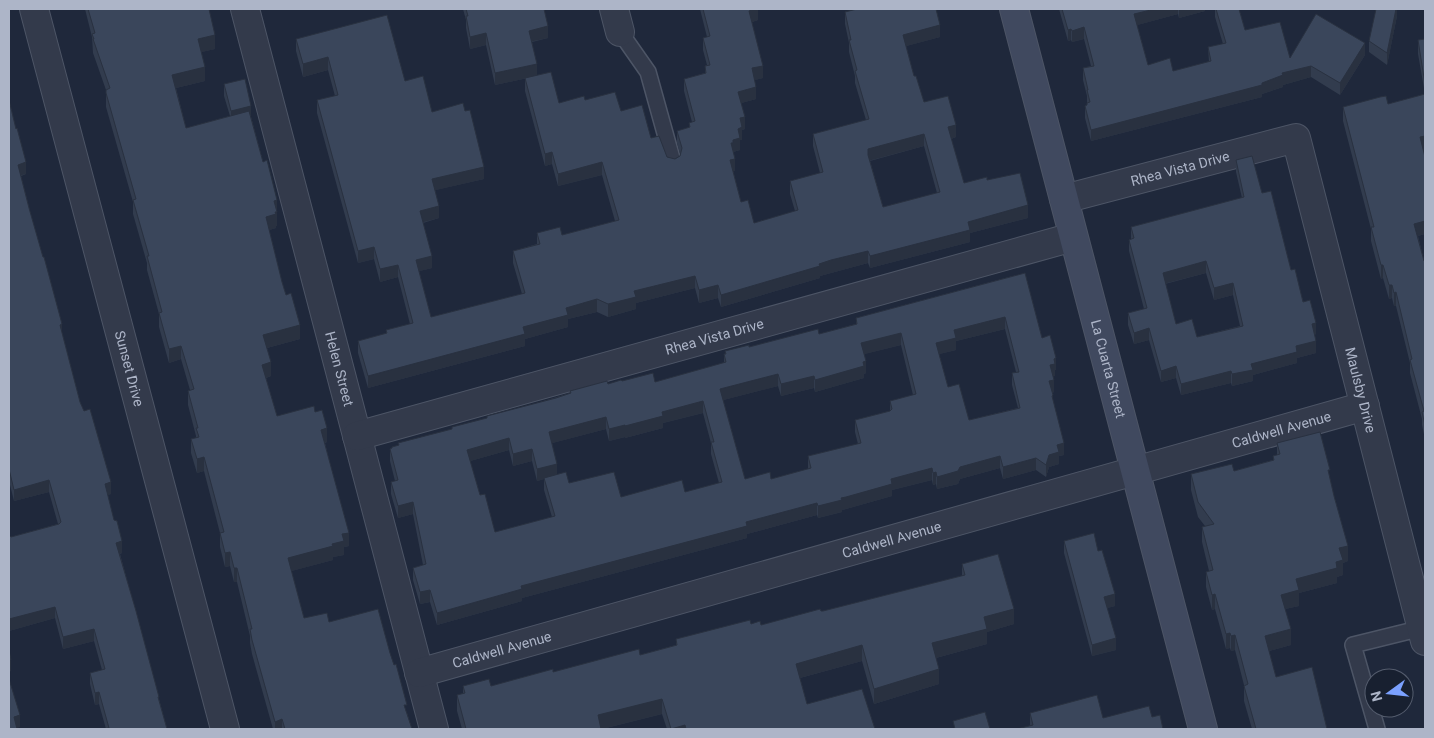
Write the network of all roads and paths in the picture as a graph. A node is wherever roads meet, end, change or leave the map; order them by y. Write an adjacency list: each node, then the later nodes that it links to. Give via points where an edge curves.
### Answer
1 (34, 9): 15 (street, Sunset Drive)
2 (245, 9): 10 (street, Helen Street)
3 (1014, 9): 7 (street, La Cuarta Street)
4 (617, 20): 6 (lane, via 648,72)
5 (1296, 138): 7 (street, Rhea Vista Drive); 9 (street, Maulsby Drive)
6 (672, 162)
7 (1064, 199): 8 (street, La Cuarta Street)
8 (1073, 237): 10 (street, Rhea Vista Drive); 11 (street, La Cuarta Street)
9 (1365, 406): 11 (street, Caldwell Avenue); 12 (street, Maulsby Drive)
10 (356, 436): 14 (street, Helen Street)
11 (1136, 471): 14 (street, Caldwell Avenue); 17 (street, La Cuarta Street)
12 (1418, 584): 13 (street, Maulsby Drive)
13 (1424, 634): 18 (lane, via 1353,645)
14 (419, 673): 16 (street, Helen Street)
15 (225, 729)
16 (434, 729)
17 (1203, 729)
18 (1377, 729)

